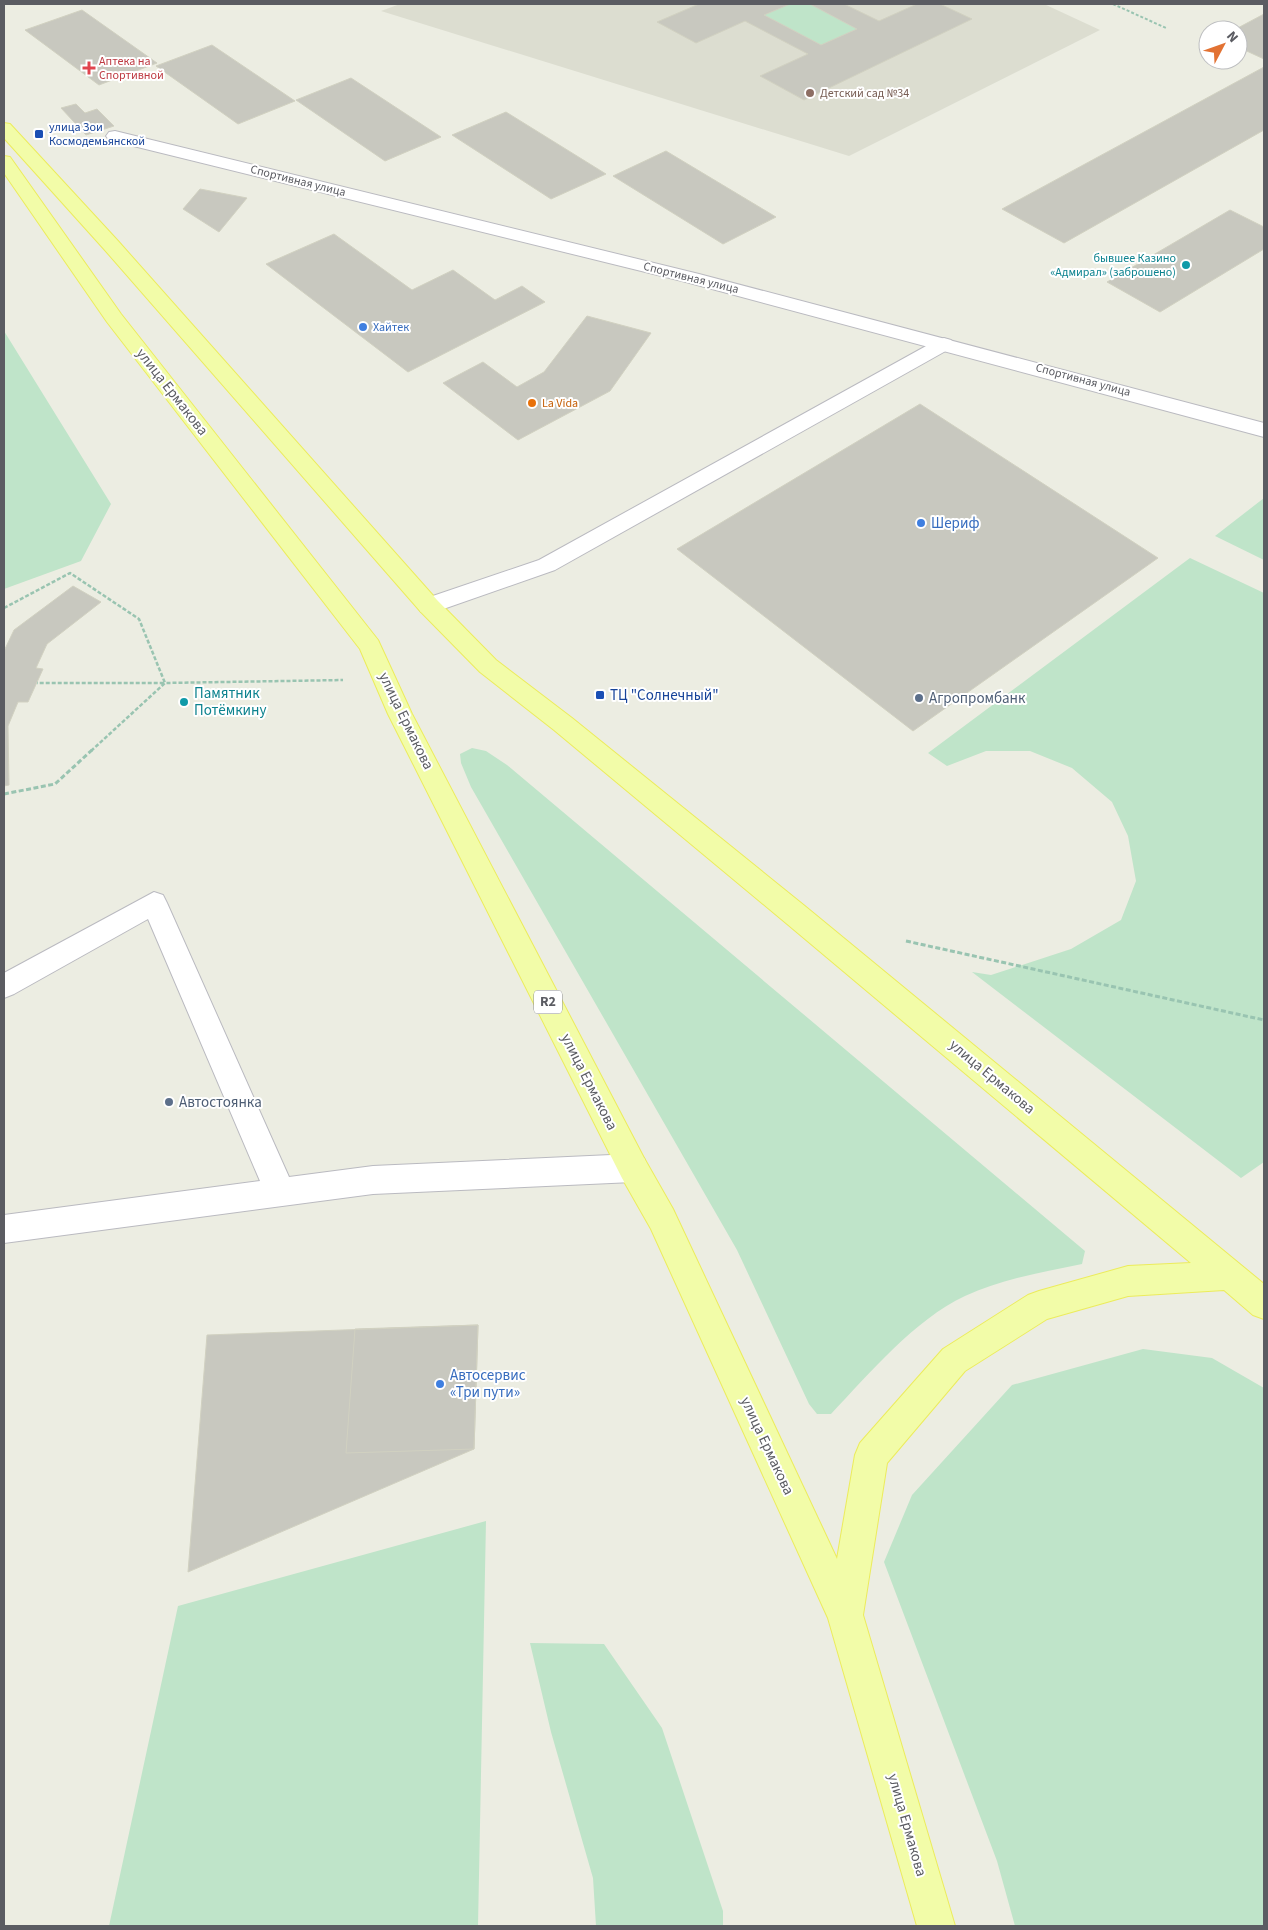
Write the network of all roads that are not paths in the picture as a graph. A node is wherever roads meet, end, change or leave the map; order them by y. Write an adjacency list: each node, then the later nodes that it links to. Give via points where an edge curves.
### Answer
1 (4, 128): 6 (main road, улица Ермакова, via 111,244)
2 (116, 136): 4 (street, Спортивная улица, via 692,278)
3 (4, 161): 8 (main road, улица Ермакова / R2, via 114,318 370,646 405,723)
4 (944, 344): 5 (street, Спортивная улица); 6 (street, via 546,565)
5 (1264, 430)
6 (429, 606): 11 (main road, улица Ермакова, via 488,666 766,890)
7 (4, 986): 9 (street, via 154,903)
8 (633, 1168): 9 (street, via 373,1180); 13 (main road, улица Ермакова / R2, via 662,1219)
9 (280, 1192): 10 (street)
10 (4, 1229)
11 (1229, 1275): 12 (main road, улица Ермакова); 13 (main road, via 1128,1280 1039,1306 954,1360 872,1455)
12 (1264, 1304)
13 (845, 1615): 14 (main road, улица Ермакова / R2)
14 (936, 1926)

